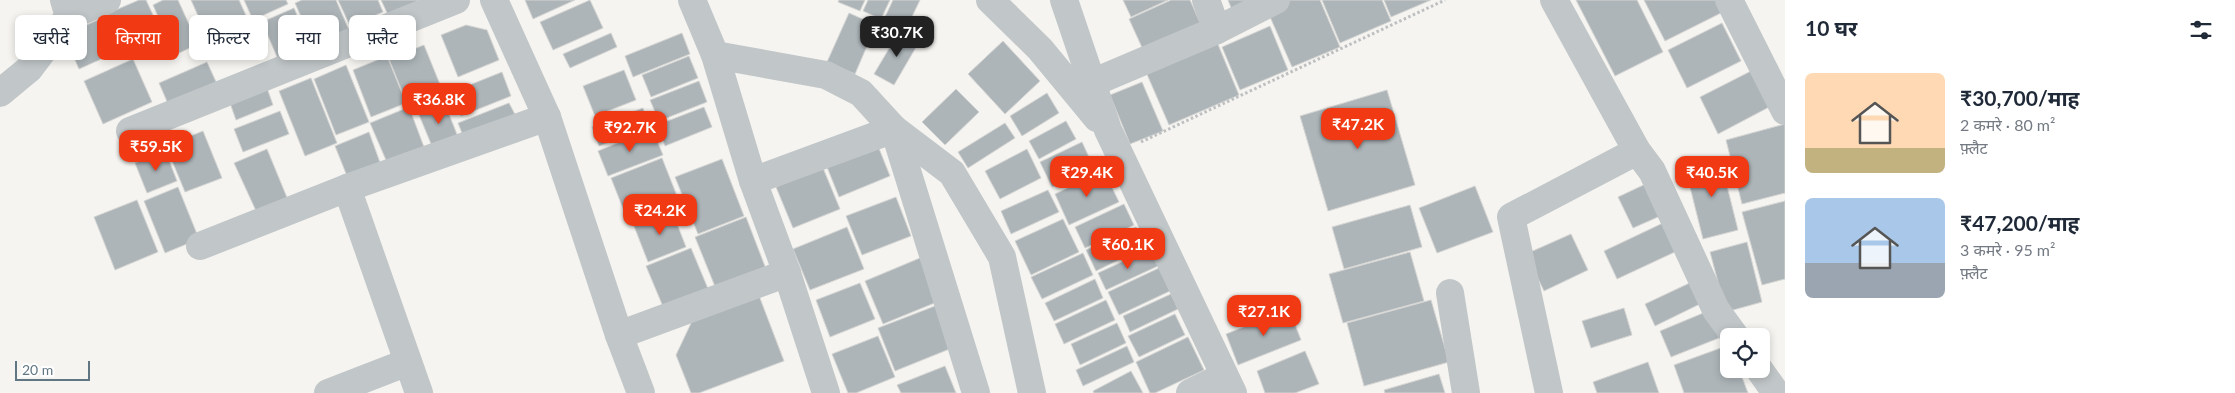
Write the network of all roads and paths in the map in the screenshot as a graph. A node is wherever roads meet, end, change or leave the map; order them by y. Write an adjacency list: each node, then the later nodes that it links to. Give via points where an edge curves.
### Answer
1 (107, 0): 12 (street)
2 (456, 0): 20 (street)
3 (494, 0): 18 (street)
4 (692, 0): 14 (street)
5 (990, 0): 21 (street, via 1040,49)
6 (1064, 0): 15 (street)
7 (1206, 0): 13 (street)
8 (1276, 0): 13 (street)
9 (1445, 0): 21 (path)
10 (1554, 0): 22 (street)
11 (1729, 0): 17 (street)
12 (66, 8): 16 (street, via 29,69)
13 (1217, 30): 15 (street)
14 (715, 55): 19 (street, via 826,75 861,93); 23 (street)
15 (1092, 83): 21 (street)
16 (0, 93)
17 (1785, 108)
18 (547, 117): 24 (street); 29 (street)
19 (894, 129): 23 (street); 37 (street); 38 (street, via 952,173 1002,257)
20 (130, 131)
21 (1113, 142): 32 (street)
22 (1637, 151): 28 (street, via 1652,171 1716,310); 41 (street, via 1511,217)
23 (753, 181): 26 (street)
24 (347, 188): 25 (street); 30 (street)
25 (200, 246)
26 (787, 272): 29 (street); 36 (street)
27 (1450, 293): 40 (street)
28 (1729, 328)
29 (619, 335): 35 (street)
30 (408, 362): 33 (street); 34 (street)
31 (1765, 378): 42 (street)
32 (1229, 384): 39 (street)
33 (328, 393)
34 (419, 393)
35 (641, 393)
36 (826, 393)
37 (976, 393)
38 (1032, 393)
39 (1190, 393)
40 (1466, 393)
41 (1549, 393)
42 (1776, 393)

